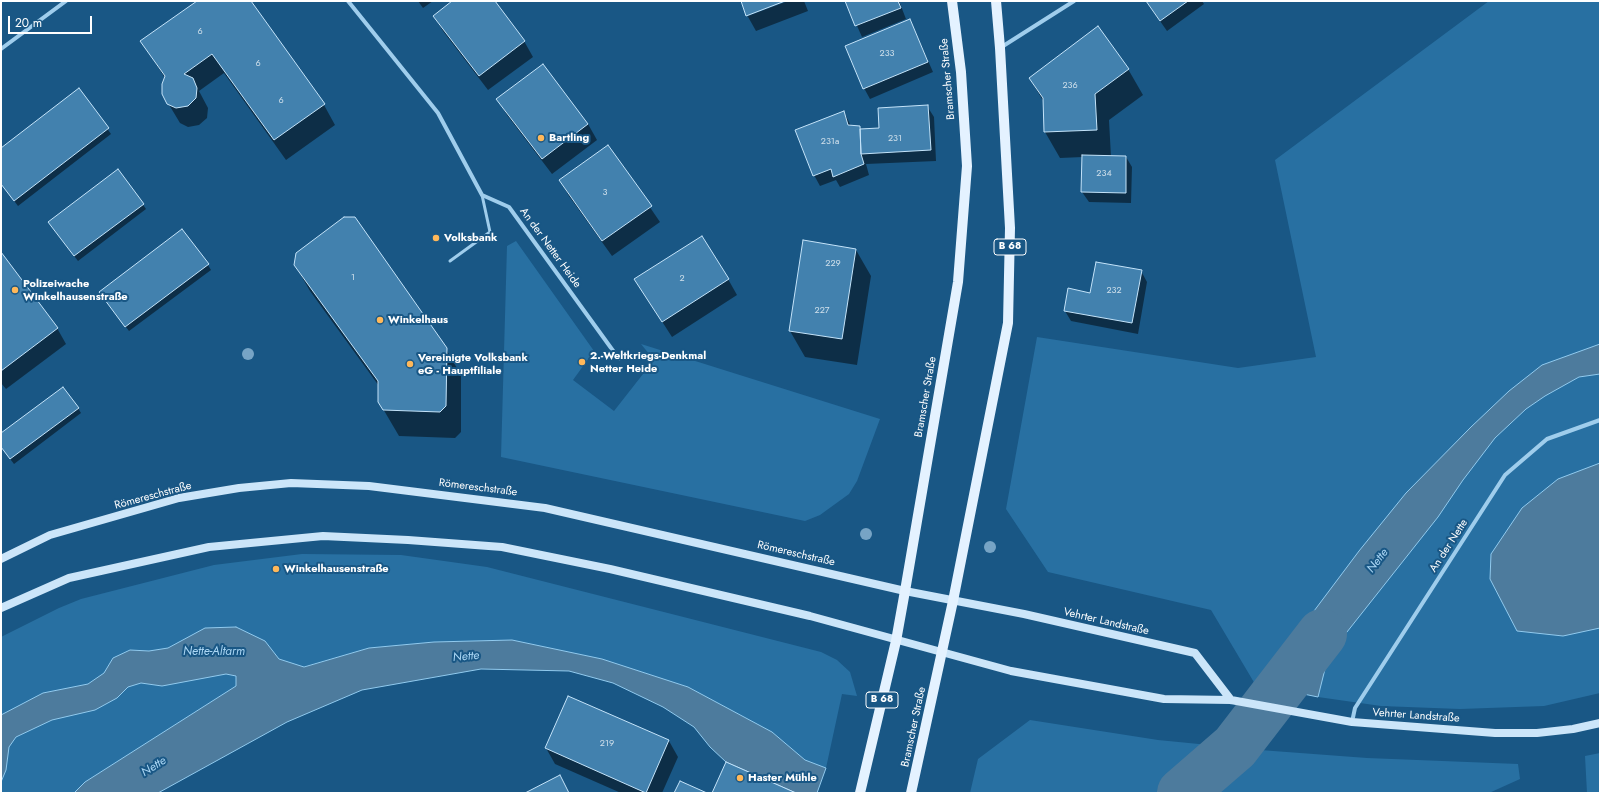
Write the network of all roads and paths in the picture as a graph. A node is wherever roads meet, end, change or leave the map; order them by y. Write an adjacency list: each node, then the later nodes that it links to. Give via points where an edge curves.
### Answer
1 (66, 1): 7 (street)
2 (348, 1): 8 (street, via 438,113)
3 (952, 1): 13 (main road, Bramscher Straße / B 68, via 962,72 967,166 958,282)
4 (996, 1): 6 (main road, Bramscher Straße / B 68)
5 (1074, 1): 6 (street)
6 (1000, 48): 14 (main road, Bramscher Straße / B 68, via 1010,228 1008,322)
7 (1, 49)
8 (482, 195): 9 (lane, via 490,232); 10 (street, An der Netter Heide, via 509,207)
9 (450, 261)
10 (619, 359)
11 (1600, 420): 19 (street, An der Nette, via 1547,439 1505,475 1355,708)
12 (1, 559): 13 (main road, Römereschstraße, via 50,536 179,498 291,483 369,486 545,508)
13 (905, 592): 14 (main road, Römereschstraße); 16 (main road, Bramscher Straße / B 68)
14 (953, 601): 17 (main road, Bramscher Straße / B 68); 18 (main road, Vehrter Landstraße, via 1024,614 1194,653)
15 (1, 608): 16 (main road, via 69,578 201,548 323,536 502,547 610,569 810,616)
16 (896, 640): 17 (main road); 21 (main road, Bramscher Straße / B 68)
17 (942, 653): 18 (main road, Vehrter Landstraße, via 1011,671 1164,699); 22 (main road, Bramscher Straße / B 68)
18 (1231, 700): 19 (main road, Vehrter Landstraße)
19 (1352, 722): 20 (main road, Vehrter Landstraße, via 1495,732 1573,729)
20 (1600, 723)
21 (860, 793)
22 (912, 793)

